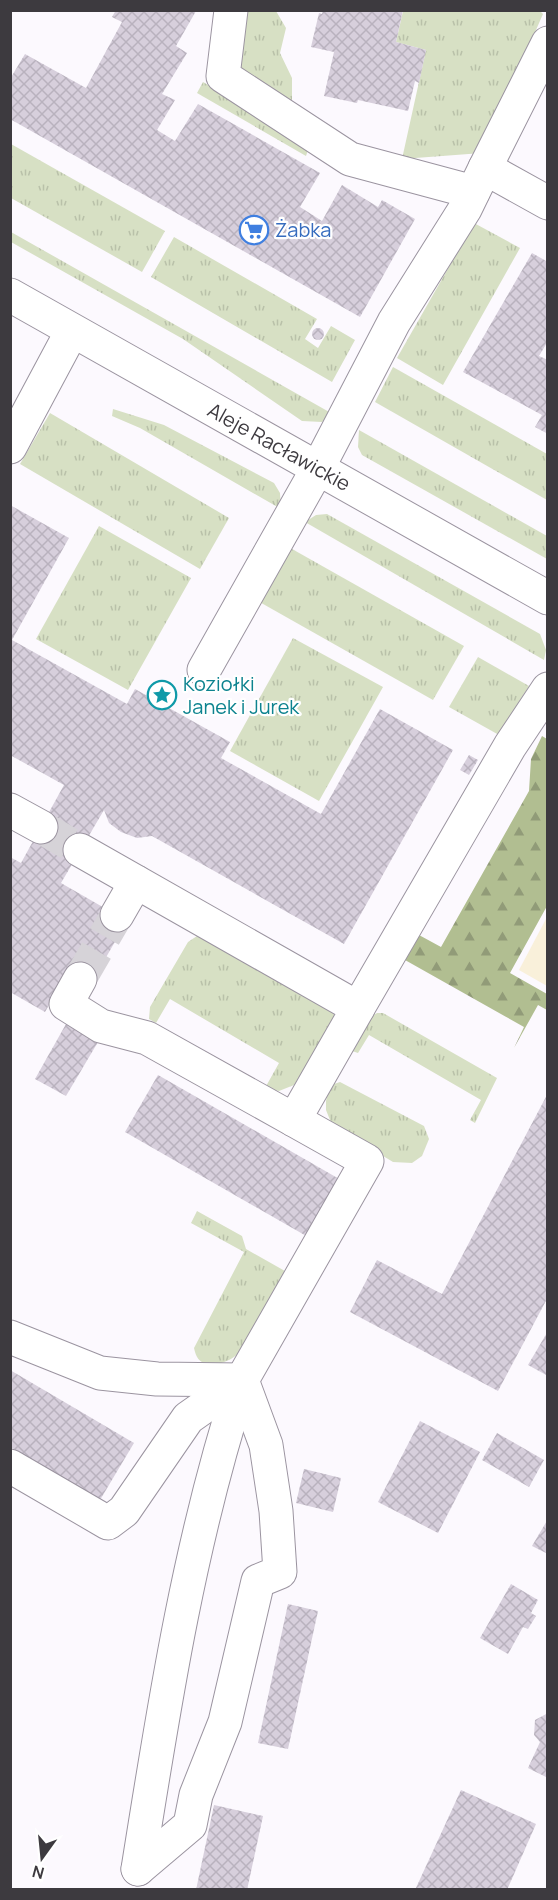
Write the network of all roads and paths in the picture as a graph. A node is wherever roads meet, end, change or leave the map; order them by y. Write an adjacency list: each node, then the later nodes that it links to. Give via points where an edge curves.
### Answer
1 (231, 10): 3 (street, via 223,76 350,159)
2 (548, 43): 3 (street)
3 (479, 180): 4 (street); 8 (street, via 394,322)
4 (548, 203)
5 (10, 296): 6 (street, Aleje Racławickie)
6 (72, 331): 7 (street); 8 (street, Aleje Racławickie)
7 (10, 447)
8 (318, 468): 9 (street, Aleje Racławickie); 10 (street)
9 (548, 598)
10 (204, 670)
11 (548, 689): 18 (street, via 510,746 511,783 480,833 453,843)
12 (10, 810): 13 (street)
13 (41, 827)
14 (80, 850): 15 (street)
15 (136, 882): 16 (street); 18 (street)
16 (117, 915)
17 (80, 979): 19 (street, via 66,1004 101,1026 147,1038)
18 (358, 1008): 19 (street)
19 (294, 1120): 21 (street, via 367,1161)
20 (10, 1337): 21 (street, via 100,1373 157,1379)
21 (242, 1380): 21 (street, via 266,1445 280,1572 258,1581 225,1722 196,1795 190,1825 138,1869 186,1598 223,1438); 22 (street, via 189,1418 124,1511 108,1523)
22 (10, 1466)

